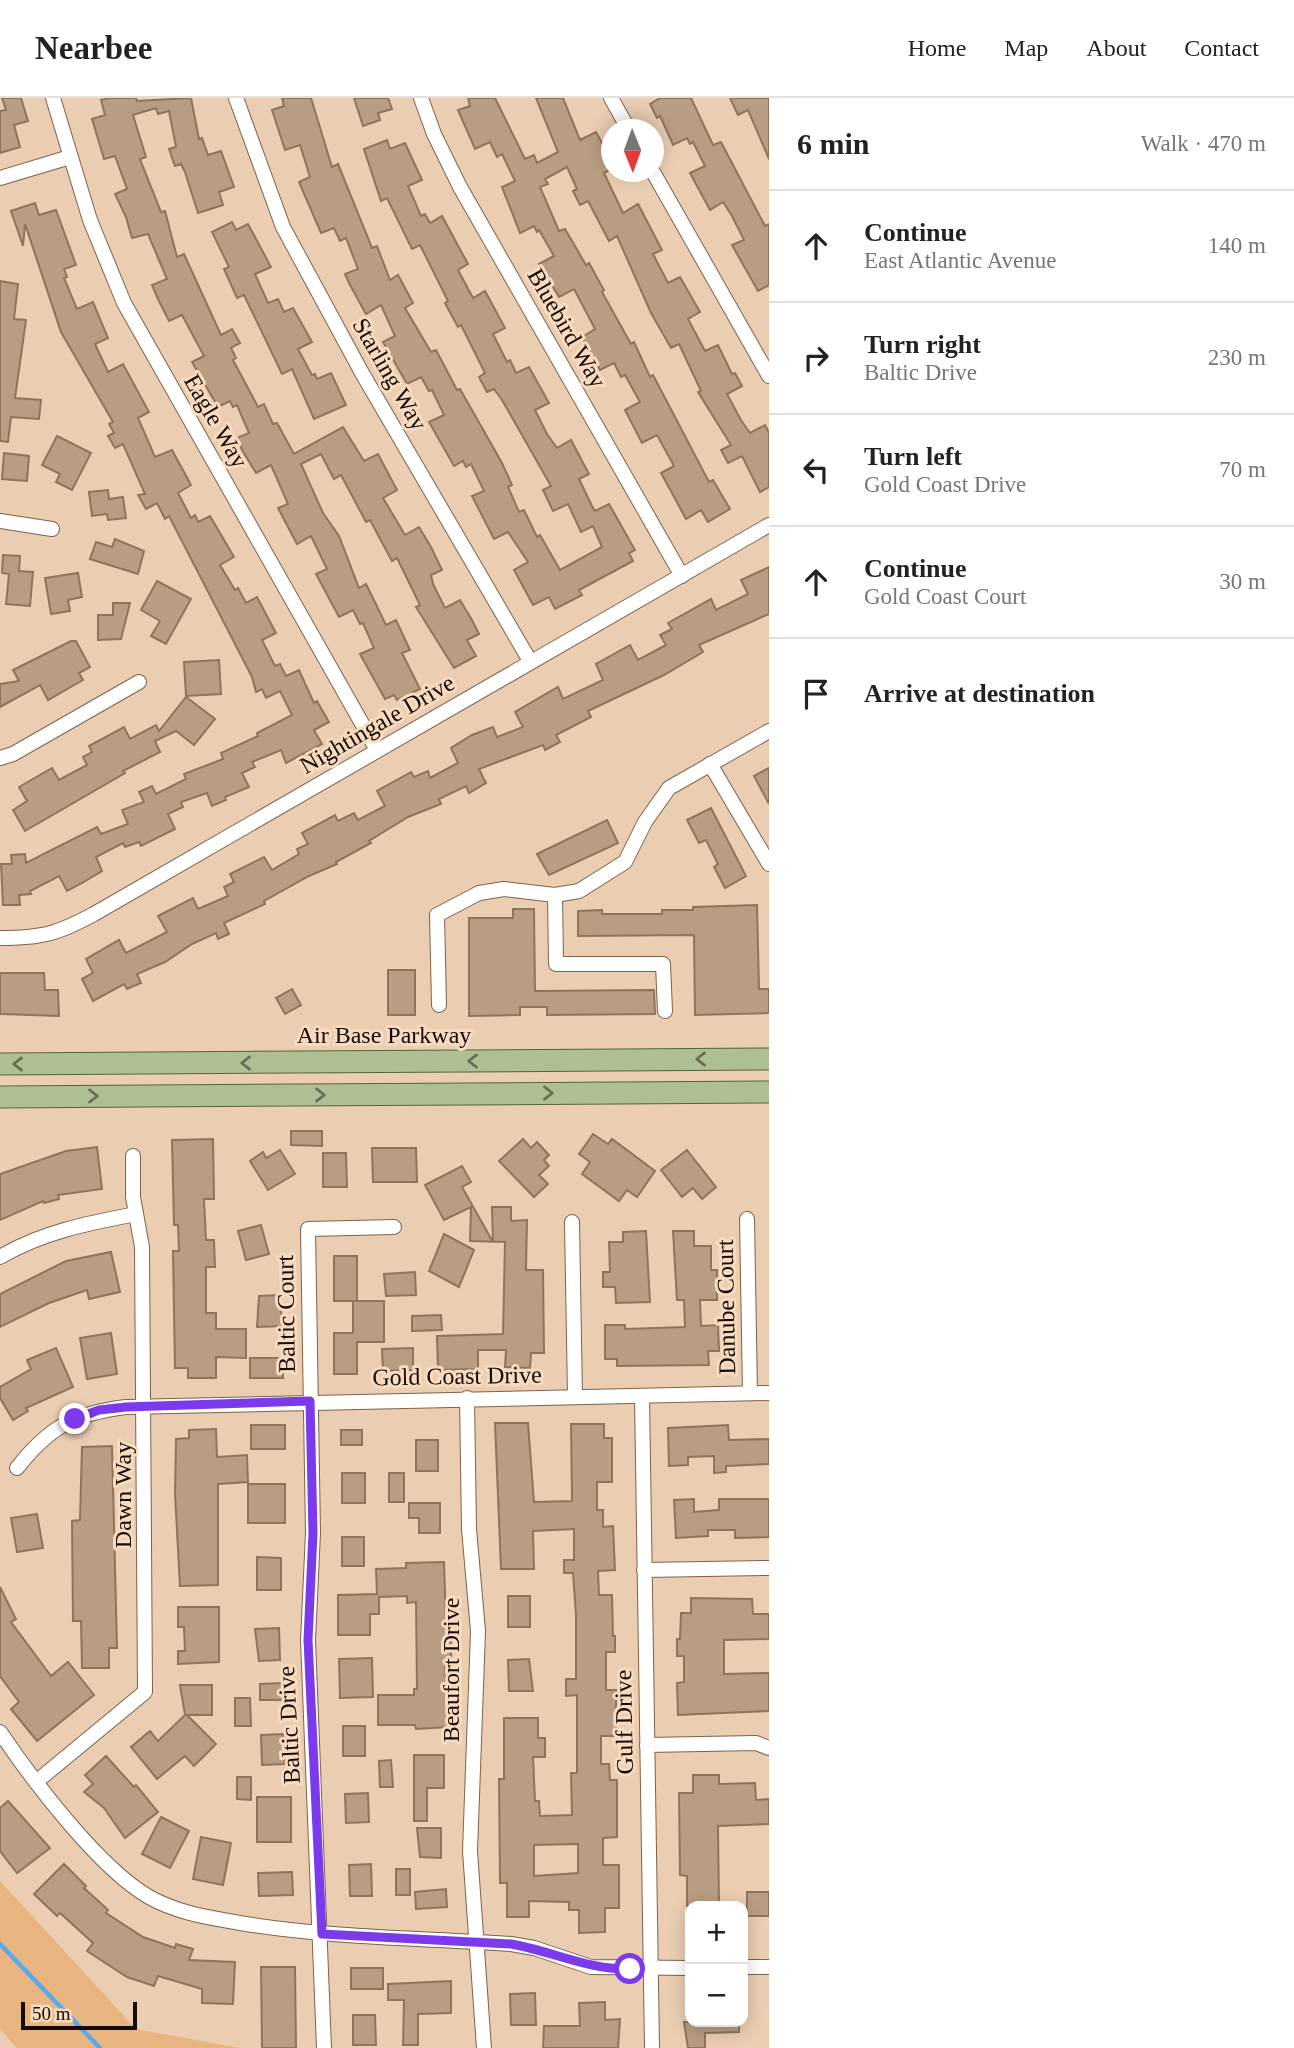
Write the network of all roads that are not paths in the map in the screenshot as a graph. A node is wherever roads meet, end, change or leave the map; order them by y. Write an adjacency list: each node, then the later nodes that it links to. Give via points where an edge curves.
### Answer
1 (53, 98): 6 (street, Eagle Way)
2 (236, 98): 14 (street, Starling Way, via 283,227 362,373)
3 (421, 98): 13 (street, Bluebird Way, via 460,187)
4 (611, 98): 5 (street)
5 (623, 119)
6 (70, 157): 7 (street); 17 (street, Eagle Way, via 124,303)
7 (0, 178)
8 (659, 182): 9 (street)
9 (769, 376)
10 (0, 521): 12 (street)
11 (769, 525): 13 (street, Nightingale Drive)
12 (52, 529)
13 (682, 576): 14 (street, Nightingale Drive)
14 (530, 661): 17 (street, Nightingale Drive)
15 (139, 682): 18 (street)
16 (769, 731): 19 (street)
17 (377, 750): 22 (street, Nightingale Drive, via 58,933)
18 (0, 758)
19 (710, 764): 20 (street); 21 (street, via 669,788 625,862 579,891)
20 (769, 864)
21 (555, 895): 23 (street, via 504,889 479,893 437,915); 24 (street, via 556,964 663,964)
22 (0, 938)
23 (439, 1005)
24 (665, 1011)
25 (769, 1059): 26 (main road, Air Base Parkway, one-way to 26)
26 (0, 1064)
27 (769, 1092): 28 (main road, one-way to 27)
28 (0, 1097)
29 (133, 1156): 30 (street, Dawn Way)
30 (136, 1214): 34 (street, via 70,1227); 41 (street, Dawn Way, via 142,1247)
31 (747, 1219): 36 (street, Danube Court)
32 (572, 1222): 38 (street)
33 (394, 1227): 40 (street, Baltic Court, via 308,1229)
34 (0, 1257)
35 (769, 1393): 36 (street, Gold Coast Drive)
36 (750, 1394): 37 (street, Gold Coast Drive)
37 (642, 1396): 38 (street, Gold Coast Drive); 44 (street, Gulf Drive)
38 (575, 1397): 39 (street, Gold Coast Drive)
39 (467, 1398): 40 (street, Gold Coast Drive); 50 (street, Beaufort Drive, via 469,1529 478,1631 470,1816)
40 (310, 1401): 41 (street, Gold Coast Drive); 49 (street, Baltic Drive, via 313,1533 308,1640)
41 (145, 1405): 42 (street, Gold Coast Drive, via 99,1410 75,1419 39,1440); 48 (street, Dawn Way, via 145,1692)
42 (17, 1468)
43 (769, 1568): 44 (street)
44 (644, 1570): 46 (street, Gulf Drive)
45 (0, 1732): 48 (street)
46 (647, 1745): 47 (street, via 756,1743); 54 (street, Gulf Drive)
47 (769, 1748)
48 (36, 1782): 49 (street, via 113,1868 149,1896 202,1916)
49 (322, 1934): 50 (street); 55 (street, Baltic Drive)
50 (476, 1941): 54 (street, via 534,1948 591,1967); 56 (street, Beaufort Drive)
51 (769, 1966): 52 (street)
52 (748, 1967)
53 (685, 1968): 54 (street)
54 (651, 1969): 57 (street, Gulf Drive)
55 (324, 2048)
56 (484, 2048)
57 (652, 2048)

